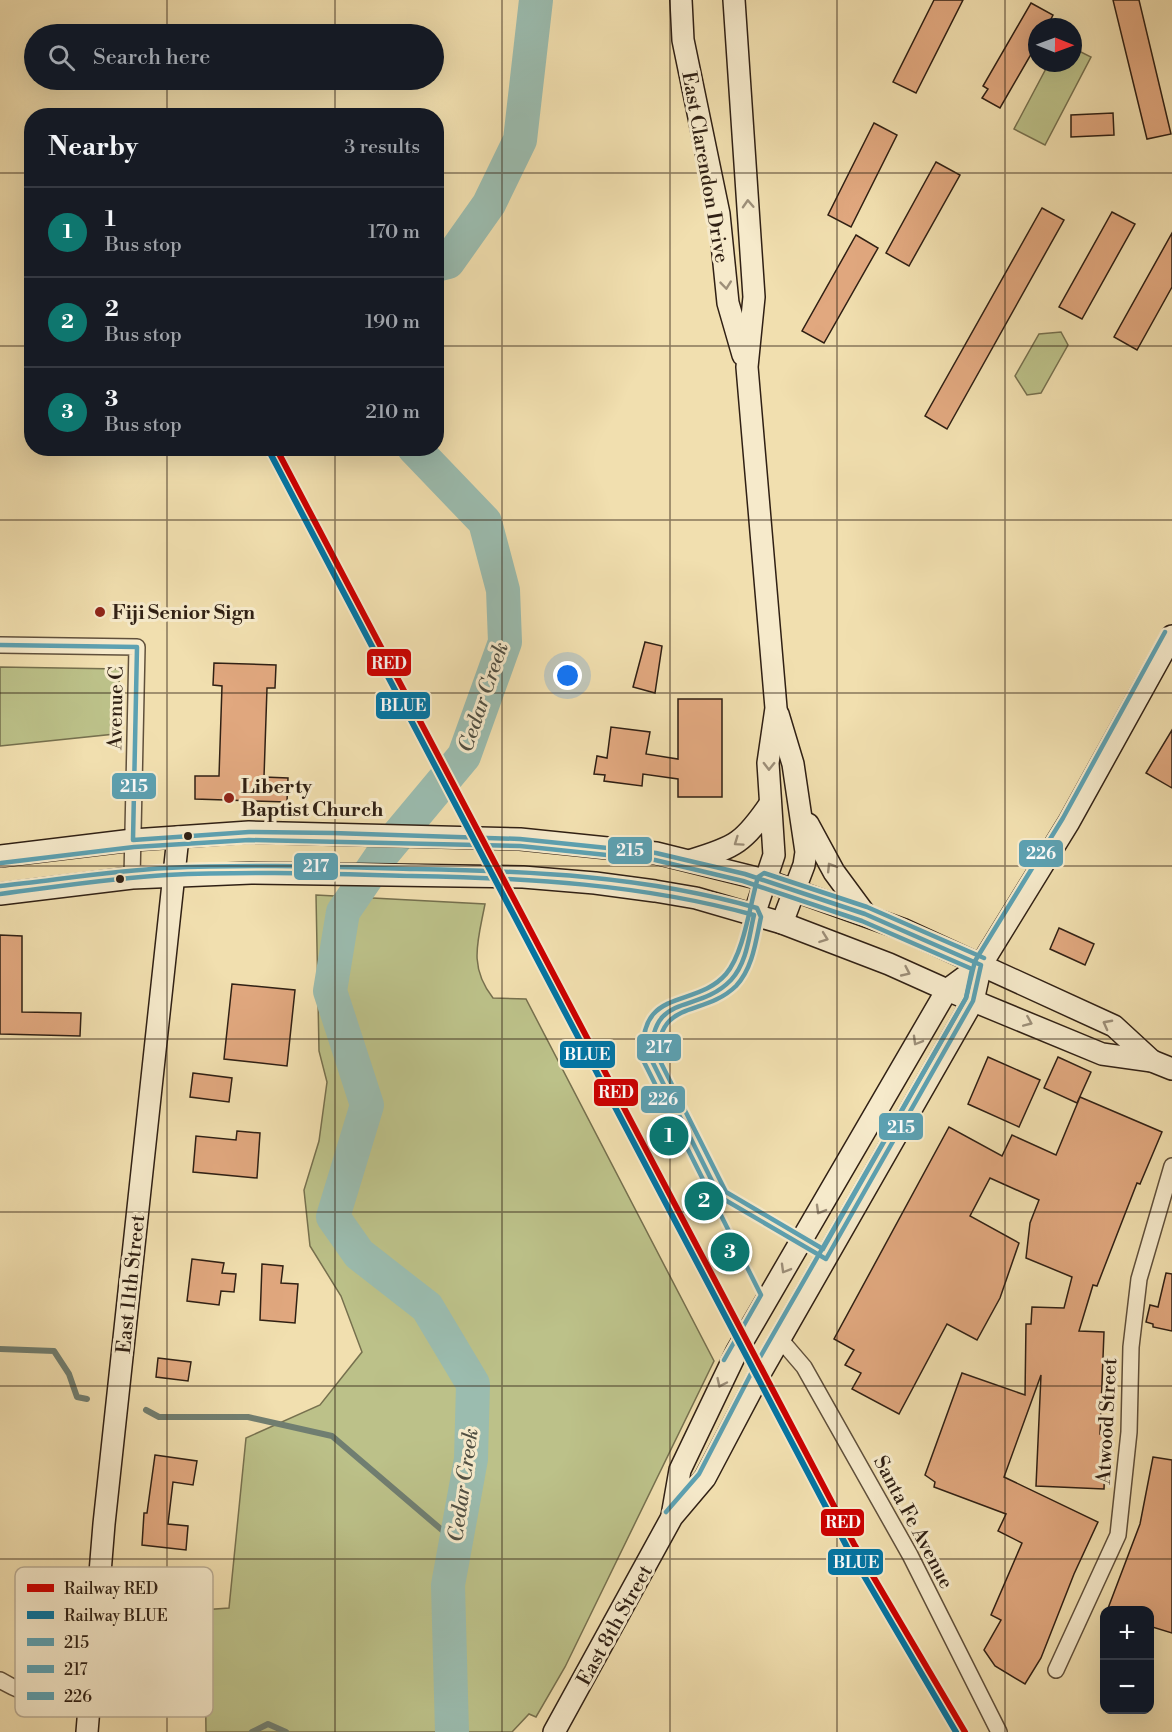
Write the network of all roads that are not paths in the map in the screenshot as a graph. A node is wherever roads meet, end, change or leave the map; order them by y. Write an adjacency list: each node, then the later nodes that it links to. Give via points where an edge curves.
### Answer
1 (681, 0): 3 (street, East Clarendon Drive, one-way to 3, via 684,40 719,214 728,303)
2 (734, 0): 3 (street, East Clarendon Drive, one-way to 2, via 754,297)
3 (747, 367): 6 (street, East Clarendon Drive)
4 (1172, 636): 21 (street, East 8th Street, via 1069,822)
5 (0, 645): 10 (street, Avenue C, via 137,647)
6 (776, 708): 7 (street, East Clarendon Drive, via 793,764); 8 (street, East Clarendon Drive, one-way to 8, via 768,763)
7 (799, 803): 16 (street, East Clarendon Drive, via 806,852); 18 (street, one-way to 7, via 830,866)
8 (770, 804): 12 (street, one-way to 12, via 743,840); 15 (street, East Clarendon Drive, via 774,855)
9 (178, 837): 10 (street); 12 (street, via 249,832 520,839); 13 (street, East 11th Street)
10 (133, 840): 11 (street); 14 (street, Avenue C)
11 (0, 856)
12 (692, 860): 15 (street)
13 (174, 876): 14 (street); 19 (street, via 310,873 523,877 696,898); 28 (street, East 11th Street)
14 (132, 878): 17 (street)
15 (765, 880): 16 (street); 19 (street, East Clarendon Drive)
16 (795, 891): 18 (street); 20 (street, East Clarendon Drive)
17 (0, 894)
18 (865, 914): 21 (street)
19 (754, 915): 20 (street)
20 (782, 923): 22 (street, one-way to 22)
21 (981, 965): 22 (street, East 8th Street); 23 (street, East 8th Street); 24 (street, one-way to 21, via 1114,1026)
22 (946, 990): 23 (street); 27 (street, East 8th Street, one-way to 27, via 736,1351 680,1470)
23 (973, 1001): 24 (street, one-way to 24, via 1102,1054); 26 (street, East 8th Street)
24 (1162, 1065)
25 (1172, 1166): 29 (street, Atwood Street, via 1139,1279 1118,1536)
26 (780, 1339): 27 (street, East 8th Street, via 705,1478); 35 (street, Santa Fe Avenue, via 804,1367 910,1555)
27 (672, 1517): 34 (street, East 8th Street)
28 (100, 1567)
29 (1056, 1670)
30 (0, 1680): 31 (street)
31 (15, 1689)
32 (88, 1717): 33 (street, East 11th Street)
33 (87, 1732)
34 (555, 1732)
35 (999, 1732)

